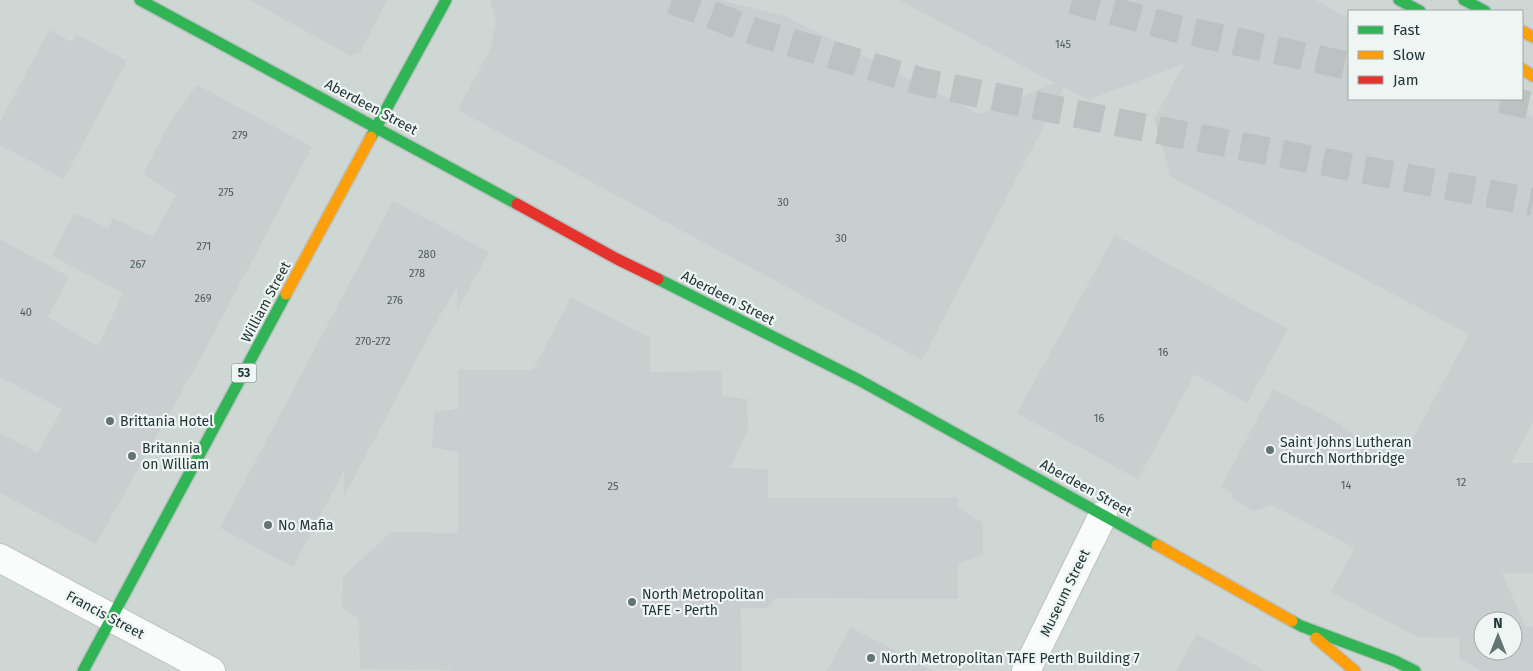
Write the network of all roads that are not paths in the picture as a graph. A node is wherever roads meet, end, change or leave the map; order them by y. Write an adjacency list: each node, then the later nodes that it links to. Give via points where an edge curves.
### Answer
1 (140, 0): 7 (street, Aberdeen Street)
2 (446, 0): 7 (street, William Street / 53)
3 (1399, 0): 5 (street)
4 (1464, 0): 6 (street)
5 (1418, 10)
6 (1483, 10)
7 (376, 127): 8 (street, Aberdeen Street, via 618,259 859,380); 10 (street, William Street / 53)
8 (1104, 515): 11 (street, Aberdeen Street); 14 (street, Museum Street)
9 (0, 558): 10 (street, Francis Street)
10 (112, 618): 12 (street, William Street / 53); 13 (street, Francis Street)
11 (1301, 626): 15 (street, Aberdeen Street); 16 (street, Aberdeen Street)
12 (83, 671)
13 (211, 671)
14 (1026, 671)
15 (1355, 671)
16 (1415, 671)

